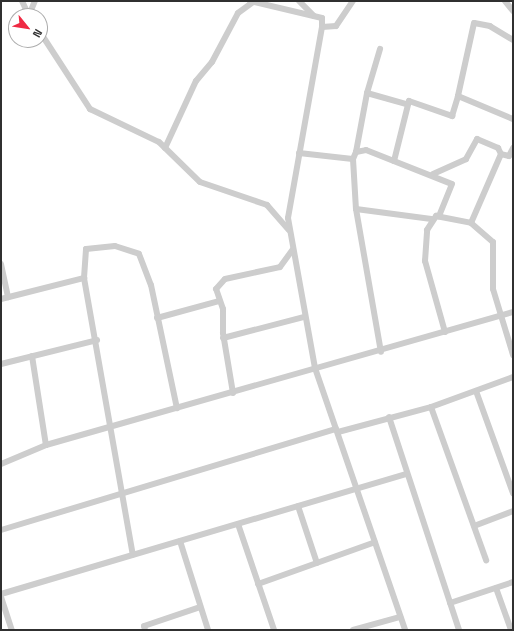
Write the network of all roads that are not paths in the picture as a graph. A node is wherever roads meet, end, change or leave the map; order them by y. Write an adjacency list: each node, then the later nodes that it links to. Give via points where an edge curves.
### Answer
1 (299, 1): 6 (street)
2 (353, 1): 7 (street, via 336,26)
3 (505, 1): 5 (street)
4 (256, 2): 6 (street); 15 (street, via 238,13 212,62 196,81)
5 (513, 11)
6 (316, 17): 7 (street, via 322,18)
7 (322, 26): 18 (street)
8 (513, 40): 12 (street, via 490,26 474,23)
9 (48, 44): 15 (street, via 90,109 159,142)
10 (380, 49): 11 (street)
11 (368, 93): 13 (street); 17 (street)
12 (458, 96): 13 (street, via 452,116 413,101); 14 (street)
13 (406, 104): 22 (street)
14 (513, 119)
15 (165, 148): 28 (street, via 200,182 267,206)
16 (513, 148): 20 (street)
17 (356, 152): 21 (street); 22 (street, via 366,150)
18 (299, 153): 21 (street); 28 (street, via 288,218)
19 (501, 154): 20 (street); 23 (street, via 498,148 477,139 466,159); 27 (street)
20 (511, 158)
21 (353, 159): 24 (street)
22 (394, 161): 23 (street)
23 (432, 174): 25 (street, via 452,184)
24 (356, 209): 26 (street); 41 (street)
25 (439, 216): 26 (street); 27 (street)
26 (432, 219): 38 (street, via 425,241 425,260)
27 (471, 223): 36 (street, via 493,242 493,289)
28 (289, 230): 29 (street)
29 (293, 248): 33 (street, via 280,267 222,281 216,289); 35 (street)
30 (1, 264): 32 (street)
31 (84, 278): 32 (street); 37 (street, via 86,249 115,246 139,254 151,285); 40 (street)
32 (4, 298)
33 (220, 301): 37 (street); 39 (street, via 223,309)
34 (513, 312): 36 (street)
35 (304, 317): 39 (street); 45 (street)
36 (500, 317): 38 (street); 42 (street)
37 (157, 318): 50 (street)
38 (445, 332): 41 (street)
39 (223, 338): 48 (street)
40 (97, 340): 43 (street); 52 (street)
41 (381, 352): 45 (street)
42 (513, 355)
43 (32, 356): 44 (street); 54 (street)
44 (1, 364)
45 (315, 368): 48 (street); 53 (street)
46 (513, 377): 47 (street)
47 (476, 391): 49 (street); 58 (street)
48 (233, 393): 50 (street)
49 (431, 407): 51 (street); 63 (street)
50 (177, 408): 52 (street)
51 (389, 417): 53 (street); 56 (street)
52 (111, 429): 54 (street); 59 (street)
53 (337, 430): 57 (street); 59 (street)
54 (46, 445): 55 (street)
55 (1, 464)
56 (407, 474): 57 (street); 75 (street)
57 (357, 489): 60 (street); 66 (street)
58 (513, 493)
59 (124, 496): 64 (street); 67 (street)
60 (298, 506): 62 (street); 69 (street)
61 (513, 511): 63 (street)
62 (238, 524): 65 (street); 71 (street)
63 (474, 526): 68 (street)
64 (1, 530)
65 (180, 541): 67 (street); 76 (street)
66 (375, 542): 69 (street); 77 (street)
67 (133, 555): 73 (street)
68 (486, 560)
69 (317, 563): 71 (street)
70 (513, 582): 72 (street)
71 (258, 584): 81 (street)
72 (496, 588): 75 (street); 85 (street)
73 (1, 594)
74 (1, 598): 78 (street)
75 (450, 603): 84 (street)
76 (200, 607): 79 (street, via 144,626); 80 (street)
77 (400, 616): 82 (street); 83 (street)
78 (12, 630)
79 (146, 630)
80 (208, 630)
81 (274, 630)
82 (353, 630)
83 (405, 630)
84 (459, 630)
85 (511, 630)

